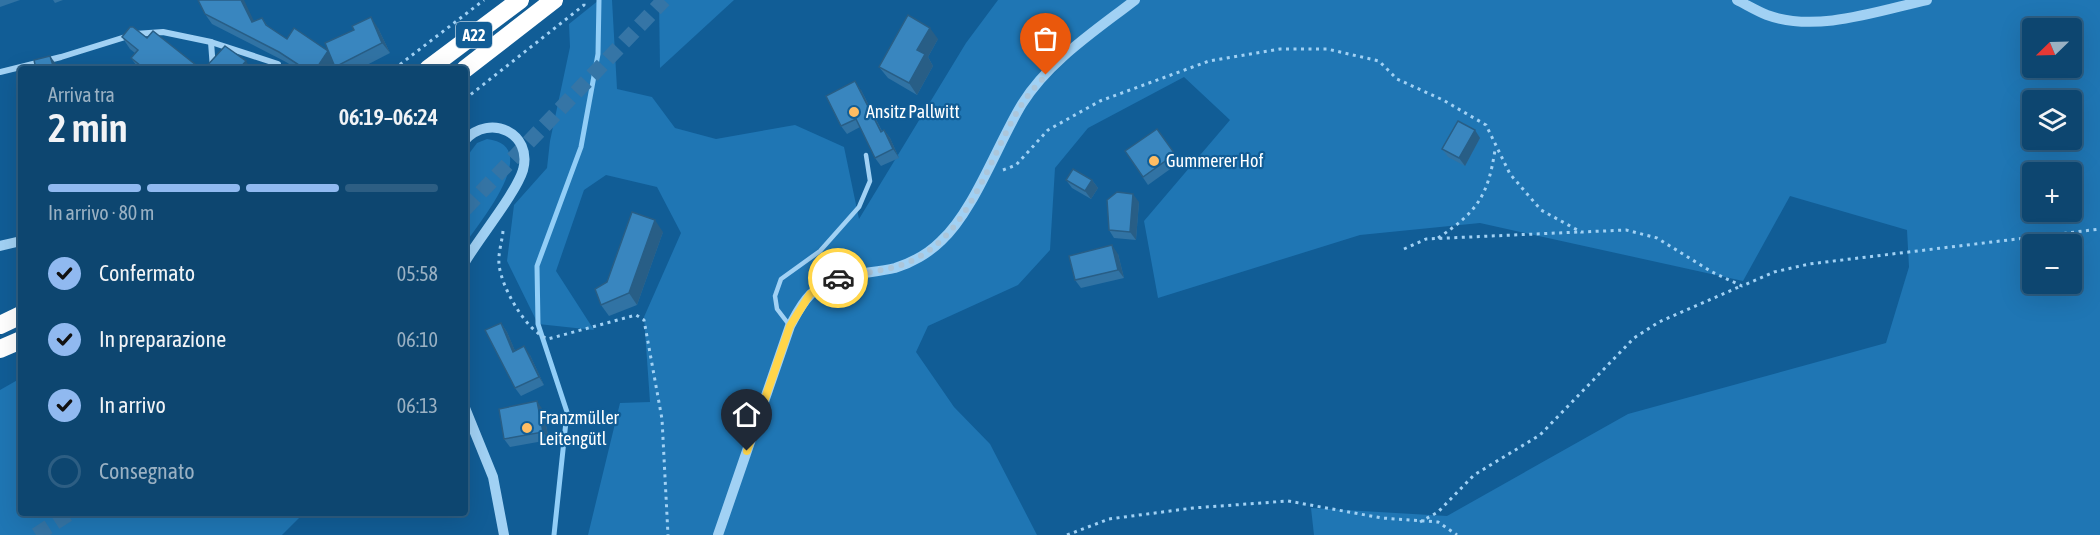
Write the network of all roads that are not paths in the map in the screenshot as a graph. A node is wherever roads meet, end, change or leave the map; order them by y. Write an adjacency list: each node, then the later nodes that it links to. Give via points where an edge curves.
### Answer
1 (520, 0): 10 (highway, A22)
2 (554, 0): 11 (highway, A22)
3 (1135, 0): 21 (street, via 1057,61 1023,103 984,176 943,240 897,267 824,284 806,300)
4 (1737, 0): 5 (street, via 1768,15 1804,22 1851,17)
5 (1927, 0)
6 (211, 42): 7 (street); 8 (street, via 163,32 135,34); 9 (street)
7 (278, 64)
8 (25, 66)
9 (213, 66)
10 (432, 66)
11 (468, 67)
12 (18, 68): 13 (street)
13 (0, 72)
14 (468, 138): 18 (street, via 476,131 496,126 513,132 524,159 523,170)
15 (866, 155): 21 (lane, via 870,181 859,207 820,251 781,279 775,296 777,309)
16 (18, 242): 17 (street)
17 (0, 246)
18 (468, 257)
19 (18, 316): 20 (highway)
20 (0, 325)
21 (790, 326): 26 (street)
22 (18, 341): 23 (highway)
23 (0, 349)
24 (468, 415): 25 (street, via 493,477)
25 (504, 535)
26 (718, 535)

